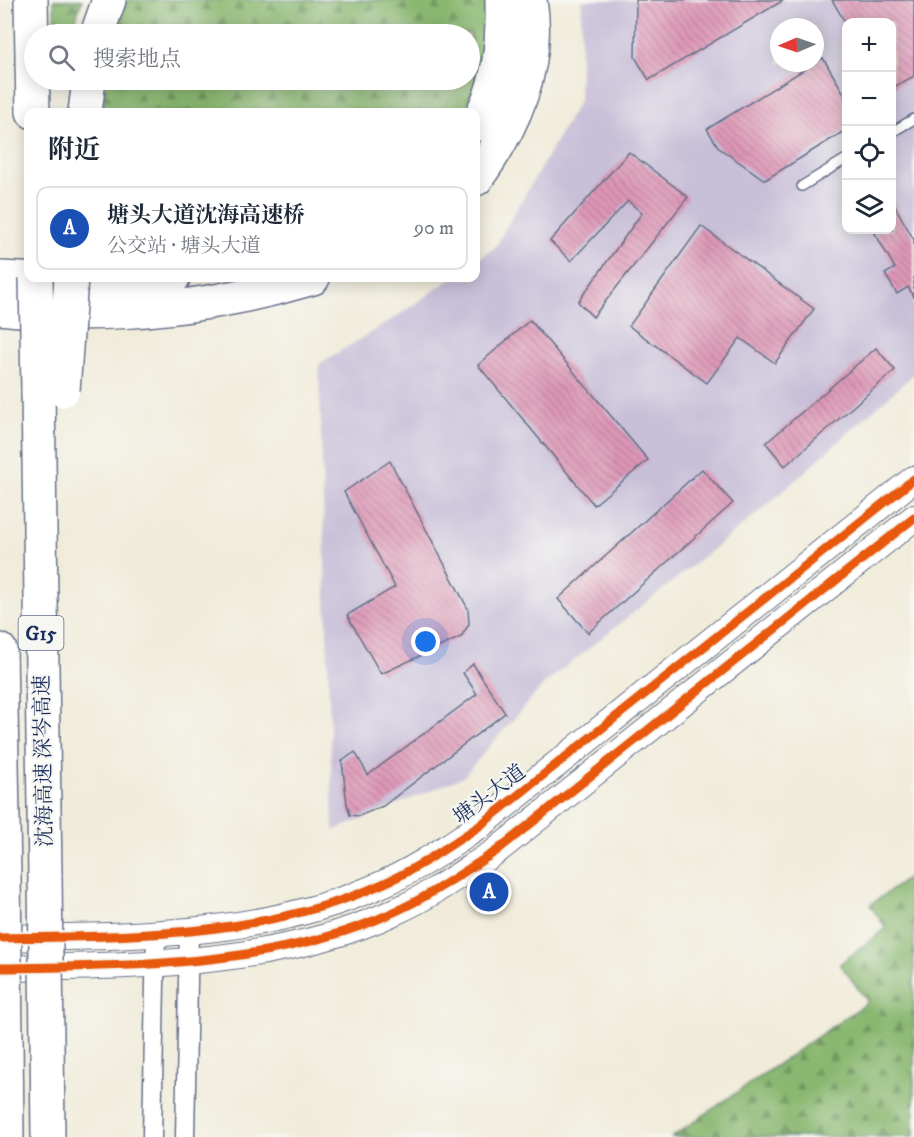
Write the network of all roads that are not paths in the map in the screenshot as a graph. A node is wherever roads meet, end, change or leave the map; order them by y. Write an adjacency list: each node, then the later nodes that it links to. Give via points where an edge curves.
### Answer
1 (31, 0): 5 (highway)
2 (109, 0): 6 (highway)
3 (502, 0): 11 (highway, via 503,38 497,77)
4 (530, 0): 15 (highway, via 532,43 528,75 515,114)
5 (31, 24)
6 (101, 24)
7 (33, 90): 9 (highway)
8 (88, 90): 10 (highway)
9 (33, 108)
10 (86, 108)
11 (480, 116)
12 (914, 119): 13 (lane)
13 (896, 129)
14 (842, 161): 16 (lane)
15 (480, 173)
16 (801, 186)
17 (0, 278): 18 (highway)
18 (24, 279)
19 (37, 282): 25 (highway, bridge)
20 (70, 282): 25 (highway, bridge)
21 (81, 282): 22 (highway)
22 (115, 282)
23 (298, 282): 24 (highway, via 246,296 154,309 58,312)
24 (0, 308)
25 (51, 390): 36 (highway, 沈海高速 深岑高速 / G15, bridge, via 42,671)
26 (914, 479): 29 (main road, 塘头大道, via 478,827 430,859 381,885 325,906 268,920)
27 (914, 518): 32 (main road, via 505,844 446,885 393,913 334,935 274,949)
28 (0, 650): 35 (highway, 沈海高速 深岑高速 / G15, bridge)
29 (189, 930): 30 (main road, 塘头大道); 32 (street)
30 (156, 933): 31 (main road, 塘头大道); 33 (street)
31 (0, 938)
32 (188, 961): 33 (main road); 38 (street)
33 (155, 964): 34 (main road); 37 (street)
34 (0, 968)
35 (7, 1137)
36 (48, 1137)
37 (152, 1137)
38 (185, 1137)

